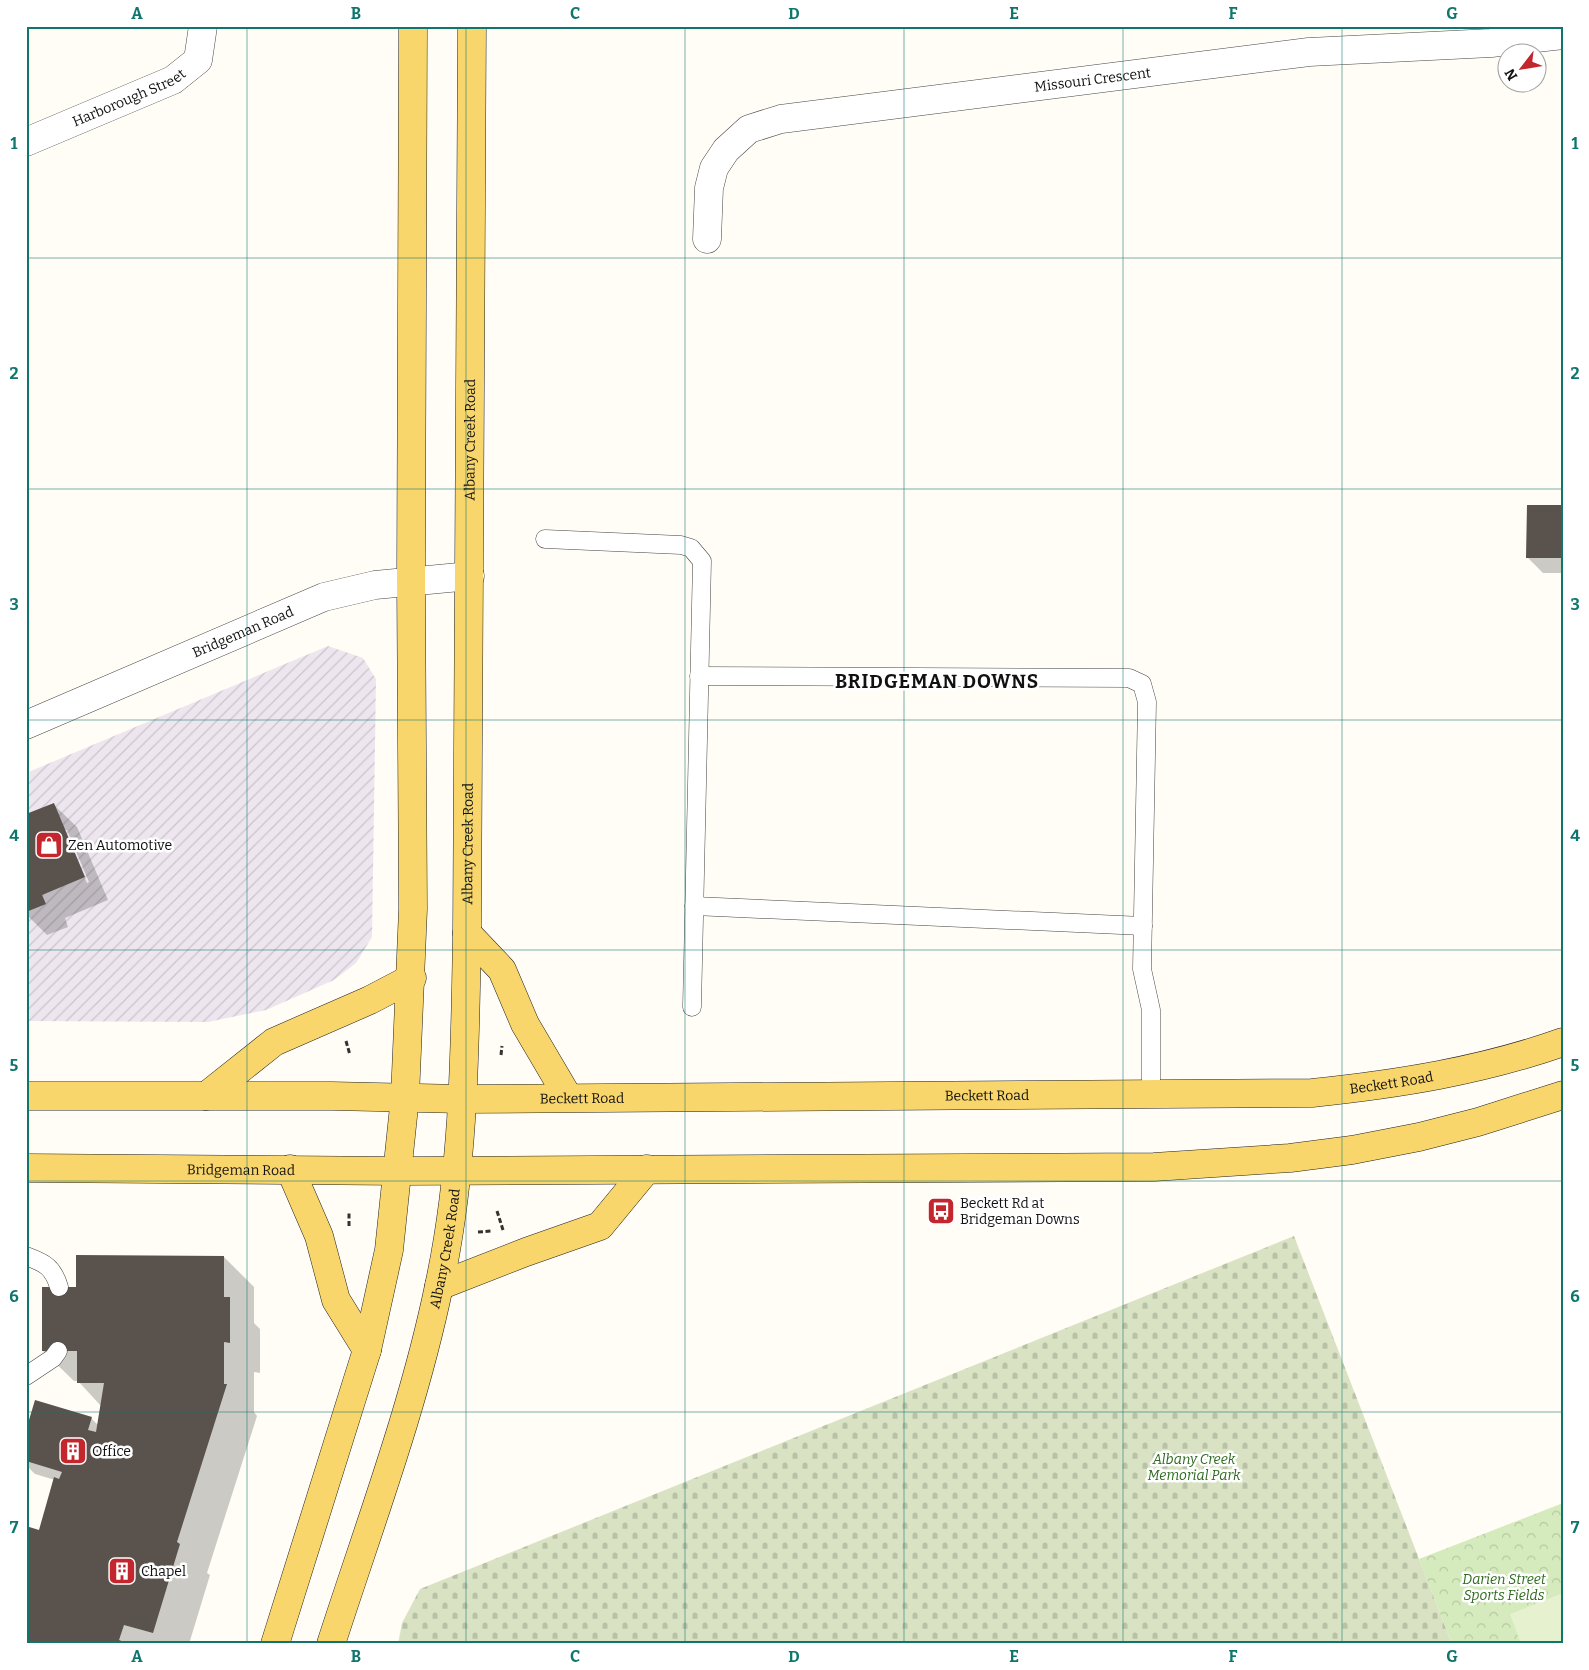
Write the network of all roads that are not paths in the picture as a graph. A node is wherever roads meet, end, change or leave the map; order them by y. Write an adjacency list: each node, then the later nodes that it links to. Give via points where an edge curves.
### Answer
1 (203, 26): 5 (street, Harborough Street, via 198,60 173,80)
2 (413, 26): 9 (main road)
3 (472, 26): 8 (main road, Albany Creek Road)
4 (1563, 35): 6 (street, Missouri Crescent, via 1491,43 1309,52 781,119 749,130 726,150 714,168 709,188)
5 (26, 142)
6 (707, 239)
7 (545, 539): 10 (lane, via 691,548 702,561)
8 (470, 576): 9 (street, Bridgeman Road); 14 (main road, Albany Creek Road)
9 (411, 580): 11 (street, Bridgeman Road, via 324,597); 15 (main road)
10 (700, 676): 12 (lane); 13 (lane, via 1136,680 1142,684 1147,702)
11 (26, 725)
12 (694, 906): 13 (lane); 16 (lane)
13 (1143, 926): 18 (lane, via 1143,979 1152,1017)
14 (467, 933): 22 (main road, via 502,970 525,1024); 24 (main road, Albany Creek Road)
15 (412, 978): 21 (main road, via 362,1004 274,1042); 23 (main road)
16 (692, 1007)
17 (1563, 1042): 18 (main road, Beckett Road, via 1484,1066 1376,1086 1312,1093)
18 (1151, 1093): 22 (main road, Beckett Road)
19 (1563, 1095): 27 (main road, via 1419,1137 1290,1158 1154,1167)
20 (26, 1096): 21 (main road)
21 (206, 1096): 23 (main road)
22 (568, 1097): 24 (main road, Beckett Road)
23 (406, 1098): 24 (main road, Beckett Road); 29 (main road)
24 (462, 1099): 28 (main road, Albany Creek Road)
25 (26, 1168): 26 (main road, Bridgeman Road)
26 (290, 1169): 29 (main road, Bridgeman Road); 33 (main road, via 319,1236 336,1300)
27 (646, 1169): 28 (main road); 31 (main road, via 600,1226)
28 (457, 1170): 29 (main road, Bridgeman Road); 31 (main road, Albany Creek Road)
29 (399, 1171): 33 (main road, via 389,1250)
30 (26, 1256): 32 (lane, via 47,1264)
31 (439, 1286): 37 (main road, Albany Creek Road, via 421,1360)
32 (59, 1287)
33 (367, 1350): 36 (main road)
34 (58, 1351): 35 (lane, via 54,1358)
35 (26, 1376)
36 (275, 1644)
37 (331, 1644)

